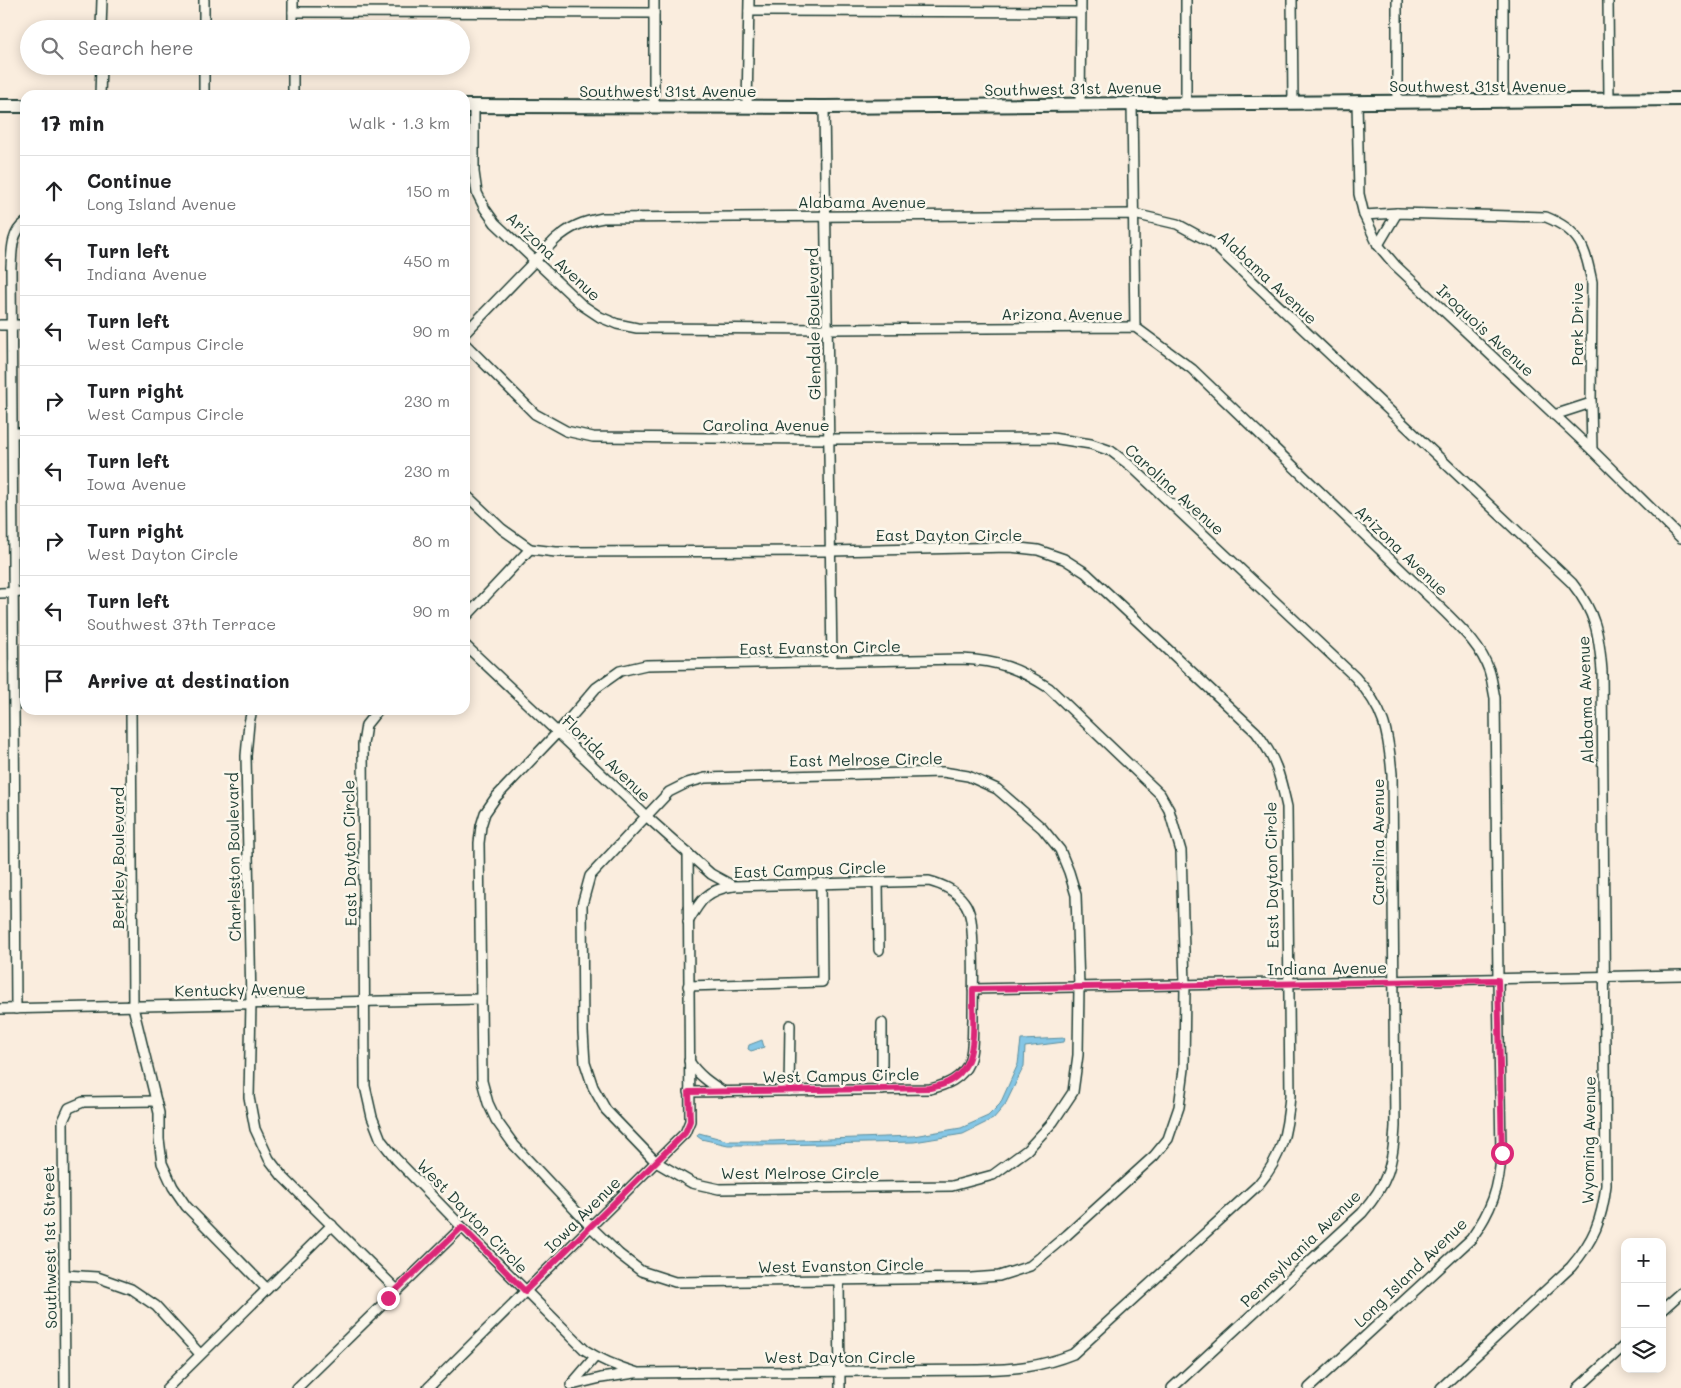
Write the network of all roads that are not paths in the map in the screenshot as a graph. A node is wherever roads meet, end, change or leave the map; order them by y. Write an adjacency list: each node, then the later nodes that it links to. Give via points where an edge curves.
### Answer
1 (96, 0): 17 (street)
2 (102, 0): 18 (street)
3 (204, 0): 19 (street)
4 (294, 0): 14 (street)
5 (654, 0): 16 (street)
6 (749, 0): 13 (street)
7 (1081, 0): 15 (street)
8 (1186, 0): 34 (street)
9 (1292, 0): 35 (street)
10 (1397, 0): 32 (street)
11 (1504, 0): 33 (street)
12 (1608, 0): 30 (street)
13 (749, 11): 15 (street); 42 (street)
14 (294, 12): 16 (street); 20 (street)
15 (1081, 12): 36 (street)
16 (654, 13): 41 (street)
17 (96, 20)
18 (101, 20)
19 (204, 20)
20 (294, 20)
21 (95, 75): 25 (street)
22 (101, 75): 26 (street)
23 (204, 75): 27 (street)
24 (293, 75): 28 (street)
25 (95, 90)
26 (100, 90)
27 (204, 90)
28 (293, 90)
29 (1681, 99): 30 (main road, Southwest 31st Avenue)
30 (1609, 101): 33 (main road, Southwest 31st Avenue)
31 (1357, 102): 32 (main road, Southwest 31st Avenue); 35 (main road, Southwest 31st Avenue); 46 (street, Iroquois Avenue, via 1359,194)
32 (1397, 102): 33 (main road, Southwest 31st Avenue)
33 (1503, 102)
34 (1186, 103): 35 (main road, Southwest 31st Avenue); 37 (main road, Southwest 31st Avenue)
35 (1293, 103)
36 (1080, 104): 37 (main road, Southwest 31st Avenue); 43 (main road, Southwest 31st Avenue)
37 (1132, 104): 45 (street)
38 (0, 106): 39 (main road)
39 (20, 106)
40 (470, 106): 41 (main road, Southwest 31st Avenue); 50 (street, Arizona Avenue, via 477,194 495,223)
41 (654, 106): 42 (main road, Southwest 31st Avenue)
42 (748, 107): 43 (main road, Southwest 31st Avenue)
43 (824, 107): 47 (street, Glendale Boulevard)
44 (1397, 213): 46 (street, Park Drive); 49 (street); 58 (street, Park Drive, via 1546,217 1562,223 1573,233 1581,244 1592,282)
45 (1134, 214): 47 (street, Alabama Avenue); 54 (street); 87 (street, Alabama Avenue, via 1177,224 1212,243 1557,568 1584,598 1597,628 1602,671)
46 (1364, 215): 49 (street, Iroquois Avenue)
47 (826, 217): 50 (street, Alabama Avenue, via 603,218 569,228); 56 (street, Glendale Boulevard)
48 (20, 229): 52 (street, via 12,244)
49 (1378, 245): 59 (street, Iroquois Avenue, via 1395,265)
50 (535, 262): 55 (street, Alabama Avenue); 56 (street, Arizona Avenue, via 582,304 617,324 637,328)
51 (0, 325): 52 (street)
52 (12, 325): 53 (street); 60 (street)
53 (20, 326)
54 (1135, 327): 56 (street, Arizona Avenue); 88 (street, Arizona Avenue, via 1192,369 1446,613 1478,648 1495,698)
55 (470, 328)
56 (828, 329): 62 (street, Glendale Boulevard)
57 (470, 349): 62 (street, Carolina Avenue, via 535,414 566,431 593,437)
58 (1591, 403): 59 (street); 63 (street, Park Drive)
59 (1554, 415): 63 (street, Iroquois Avenue)
60 (13, 433): 61 (street); 70 (street)
61 (20, 433)
62 (829, 440): 67 (street, Glendale Boulevard); 89 (street, Carolina Avenue, via 1052,438 1111,451 1132,467 1355,677 1378,706 1389,743)
63 (1592, 450): 65 (street, Iroquois Avenue)
64 (470, 499): 66 (street, via 502,529)
65 (1681, 538)
66 (530, 549): 67 (street, East Dayton Circle, via 556,552); 71 (street)
67 (831, 551): 73 (street, Glendale Boulevard); 90 (street, East Dayton Circle, via 1010,547 1038,550 1064,560 1086,573 1256,732 1277,764 1287,807)
68 (20, 592): 70 (street)
69 (0, 593): 70 (street)
70 (14, 593): 100 (street)
71 (470, 613)
72 (470, 650): 77 (street, Florida Avenue)
73 (832, 662): 77 (street, East Evanston Circle, via 646,665 620,671 596,688); 91 (street, East Evanston Circle, via 980,660 1013,667 1049,688 1160,794 1169,810 1181,851)
74 (131, 715): 98 (street, Berkley Boulevard)
75 (251, 715): 97 (street, Charleston Boulevard, via 246,756)
76 (374, 715): 96 (street, East Dayton Circle, via 366,725 362,744)
77 (558, 732): 78 (street, Florida Avenue); 95 (street, East Evanston Circle, via 496,797 481,826 478,842)
78 (646, 816): 79 (street, Florida Avenue); 83 (street, East Melrose Circle, via 590,876); 93 (street, East Melrose Circle, via 669,792 705,778 943,772 968,776 997,789 1042,828 1060,850 1076,895)
79 (688, 853): 82 (street, Florida Avenue, via 711,874); 84 (street)
80 (878, 882): 81 (street, East Campus Circle); 85 (street); 94 (street, East Campus Circle, via 929,881 943,885 965,903 970,918)
81 (821, 884): 82 (street, East Campus Circle); 92 (street, via 822,982)
82 (734, 886): 84 (street, East Campus Circle, via 718,888 708,894)
83 (584, 892): 109 (street, West Melrose Circle, via 582,1032 585,1062 593,1087 606,1110)
84 (688, 922): 92 (street)
85 (880, 950)
86 (1681, 975): 87 (street, Indiana Avenue)
87 (1604, 978): 88 (street, Indiana Avenue); 133 (street, Wyoming Avenue, via 1606,1185 1597,1228 1571,1267)
88 (1498, 980): 89 (street, Indiana Avenue); 132 (street, Long Island Avenue, via 1502,1153 1497,1190 1490,1207 1471,1239)
89 (1393, 982): 90 (street, Indiana Avenue); 131 (street, Pennsylvania Avenue, via 1395,1126 1392,1162 1385,1182 1345,1230)
90 (1289, 984): 91 (street, Indiana Avenue); 123 (street, West Dayton Circle, via 1288,1118 1285,1137 1270,1171 1258,1186 1074,1354 1019,1369)
91 (1185, 985): 93 (street, Indiana Avenue); 114 (street, West Evanston Circle, via 1183,1088 1168,1139 1154,1156 1067,1235 1030,1266 999,1276)
92 (688, 986): 103 (street)
93 (1079, 987): 94 (street, Indiana Avenue); 109 (street, West Melrose Circle, via 1078,1055 1073,1092 1053,1122 1027,1150 993,1175 952,1186 719,1189 692,1183)
94 (973, 989): 104 (street, West Campus Circle, via 972,1048 962,1073 941,1086)
95 (481, 1000): 96 (street, Kentucky Avenue); 112 (street, West Evanston Circle, via 482,1081 496,1120 514,1145)
96 (365, 1001): 97 (street, Kentucky Avenue); 111 (street, West Dayton Circle, via 365,1086 381,1140)
97 (251, 1003): 98 (street, Kentucky Avenue); 110 (street, Charleston Boulevard, via 249,1097 255,1129 269,1159 282,1176)
98 (133, 1007): 100 (street, Kentucky Avenue); 108 (street, Berkley Boulevard)
99 (0, 1009): 100 (street, Kentucky Avenue)
100 (16, 1009)
101 (882, 1023): 104 (street)
102 (790, 1025): 105 (street)
103 (689, 1061): 106 (street); 107 (street, via 708,1082)
104 (882, 1090): 105 (street, West Campus Circle)
105 (789, 1091): 107 (street, West Campus Circle)
106 (689, 1092): 107 (street, West Campus Circle); 109 (street, Iowa Avenue, via 690,1121 685,1133)
107 (724, 1092)
108 (156, 1101): 113 (street, Southwest 1st Street, via 83,1102 69,1108 63,1121); 115 (street, Berkley Boulevard, via 162,1163 173,1188 186,1206)
109 (656, 1162): 112 (street, Iowa Avenue)
110 (332, 1225): 115 (street); 116 (street, Charleston Boulevard)
111 (462, 1227): 116 (street); 117 (street, West Dayton Circle)
112 (590, 1227): 114 (street, West Evanston Circle, via 641,1271 675,1282); 117 (street, Iowa Avenue)
113 (65, 1275): 121 (street, via 97,1276 131,1289 156,1306); 126 (street, Southwest 1st Street)
114 (839, 1281): 123 (street)
115 (267, 1289): 121 (street)
116 (397, 1290): 128 (street)
117 (525, 1291): 122 (street, West Dayton Circle); 129 (street, Iowa Avenue)
118 (1681, 1293): 119 (street)
119 (1666, 1306)
120 (1621, 1349): 134 (street)
121 (200, 1354): 127 (street)
122 (595, 1357): 124 (street, West Dayton Circle); 125 (street)
123 (840, 1372): 124 (street, West Dayton Circle); 130 (street)
124 (638, 1373): 125 (street)
125 (570, 1386)
126 (65, 1388)
127 (167, 1388)
128 (297, 1388)
129 (428, 1388)
130 (840, 1388)
131 (1172, 1388)
132 (1309, 1388)
133 (1441, 1388)
134 (1578, 1388)

